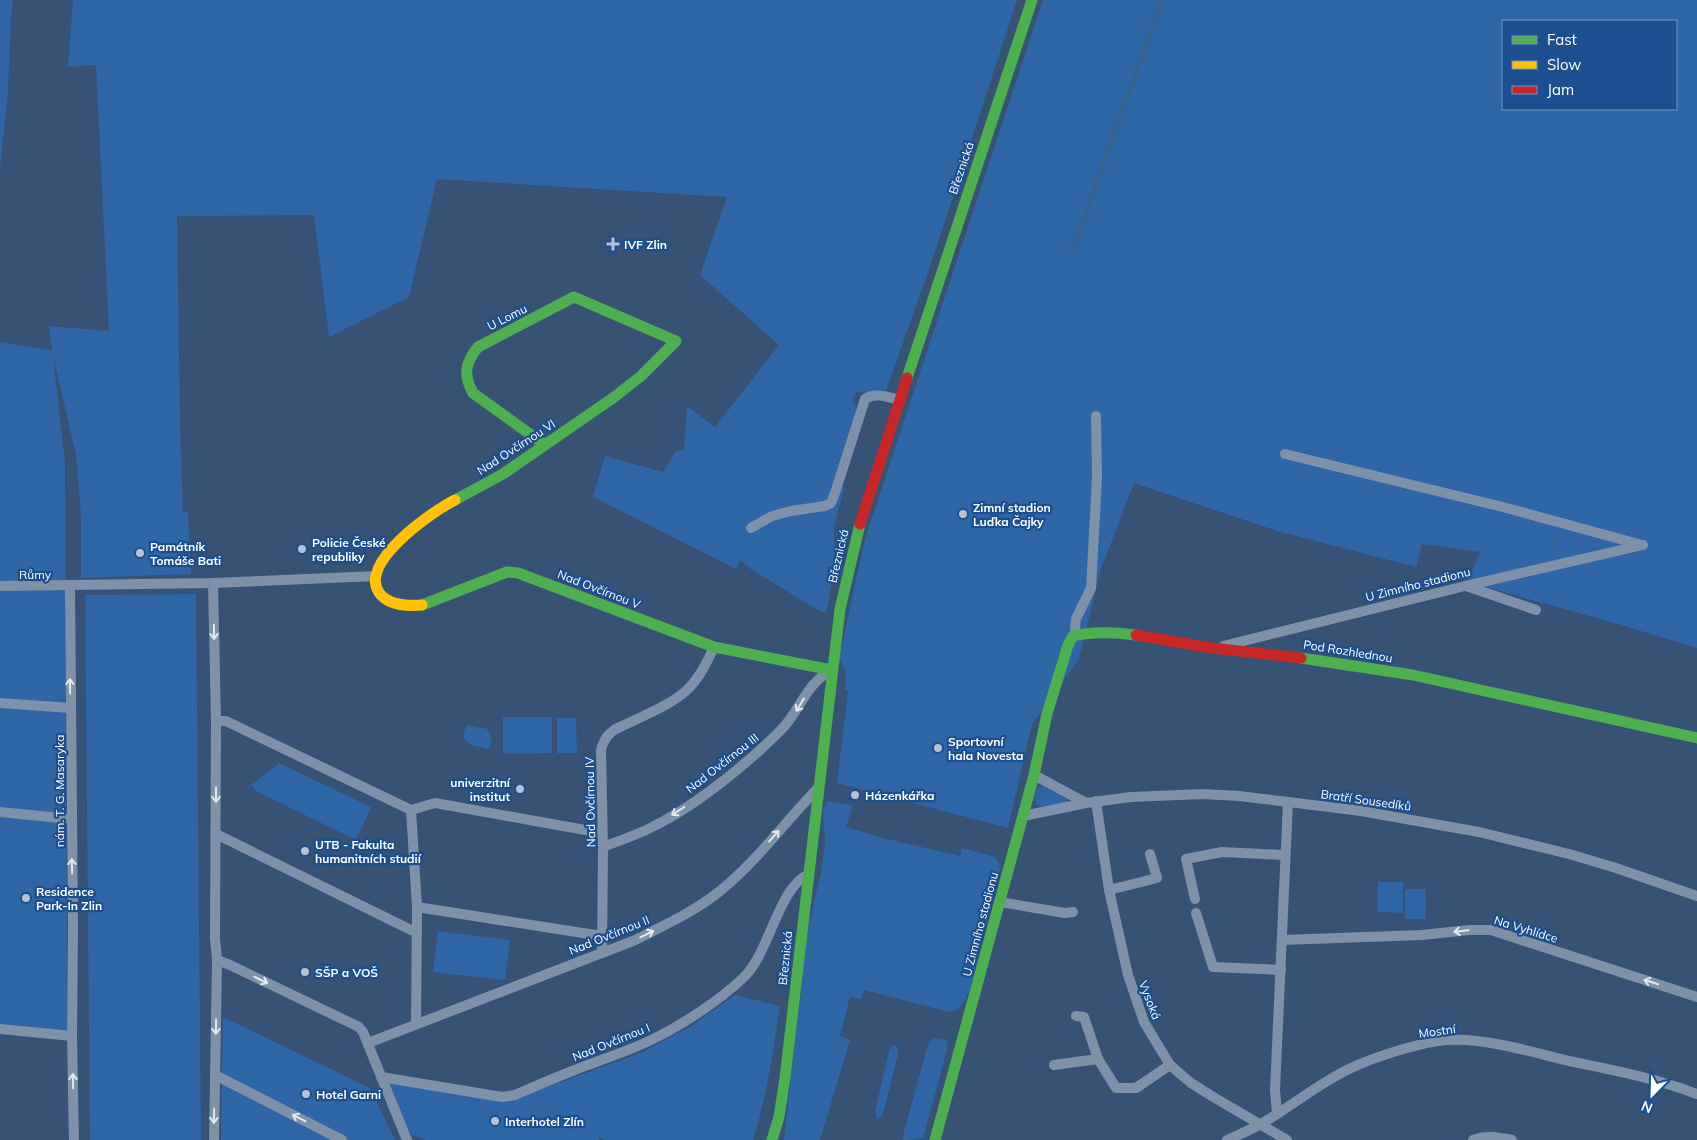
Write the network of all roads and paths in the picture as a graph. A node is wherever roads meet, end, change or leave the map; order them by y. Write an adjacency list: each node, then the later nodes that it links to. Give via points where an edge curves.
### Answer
1 (1032, 0): 3 (street, Březnická)
2 (676, 341): 5 (street, Nad Ovčírnou VI, via 649,369 607,403); 5 (street, U Lomu, via 574,297 478,347 467,361 465,370 466,381 474,393)
3 (899, 400): 7 (street, via 878,395 866,399 831,503 791,510); 17 (street, Březnická, via 856,536 840,609)
4 (1096, 416): 14 (street, via 1097,478 1091,588 1076,619)
5 (545, 446): 8 (street, Nad Ovčírnou VI, via 415,525 396,545)
6 (1285, 454): 12 (street, U Zimního stadionu, via 1643,545)
7 (750, 528)
8 (376, 576): 9 (street); 15 (street, Nad Ovčírnou V, via 382,598 410,606 423,605 507,572 518,573)
9 (213, 583): 11 (street); 20 (street, one-way to 20)
10 (0, 586): 11 (street, Růmy)
11 (70, 586): 19 (street, nám. T. G. Masaryka, one-way to 11)
12 (1465, 586): 13 (street); 16 (street, U Zimního stadionu)
13 (1536, 610)
14 (1076, 635): 16 (street, Pod Rozhlednou, via 1121,632); 22 (street, U Zimního stadionu, via 1068,644 1047,714)
15 (714, 646): 17 (street, Nad Ovčírnou V); 30 (street, Nad Ovčírnou IV, via 698,677 683,693 605,738 601,750)
16 (1212, 648): 21 (street, Pod Rozhlednou, via 1329,661 1414,675)
17 (832, 670): 23 (street, Březnická); 32 (street, Nad Ovčírnou III, one-way to 32, via 814,682 794,716 776,736 701,797 656,825)
18 (0, 703): 19 (street)
19 (71, 708): 29 (street, nám. T. G. Masaryka)
20 (216, 721): 26 (street, via 226,721); 31 (street, one-way to 31)
21 (1697, 738)
22 (1034, 775): 24 (street); 28 (street, U Zimního stadionu)
23 (819, 787): 35 (street, Březnická); 46 (street, Nad Ovčírnou II, one-way to 23, via 662,927 720,891)
24 (1091, 802): 25 (street, Bratří Sousedíků, via 1203,794); 28 (street, Bratří Sousedíků); 36 (street, Vysoká)
25 (1288, 802): 34 (street); 37 (street, Bratří Sousedíků, via 1434,823 1522,842 1616,868)
26 (412, 810): 30 (street, via 435,803); 40 (street)
27 (0, 812): 29 (street)
28 (1023, 816): 39 (street, U Zimního stadionu)
29 (72, 819): 53 (street, nám. T. G. Masaryka, one-way to 29)
30 (602, 833): 32 (street, Nad Ovčírnou IV)
31 (216, 834): 43 (street, via 411,930); 47 (street)
32 (603, 847): 44 (street, Nad Ovčírnou IV)
33 (1150, 854): 36 (street, via 1157,878)
34 (1286, 855): 38 (street, via 1222,852 1186,859); 45 (street)
35 (809, 874): 59 (street, Nad Ovčírnou I, via 799,880 788,894 764,949 750,972 696,1014 648,1042 515,1095 502,1097); 67 (street, Březnická, via 785,1078)
36 (1109, 890): 57 (street, Vysoká, via 1128,976 1144,1022)
37 (1697, 896)
38 (1195, 900)
39 (1000, 902): 41 (street); 68 (street, U Zimního stadionu)
40 (417, 907): 43 (street); 44 (street)
41 (1073, 912)
42 (1196, 913): 48 (street, via 1213,967)
43 (417, 930): 51 (street)
44 (602, 936): 46 (street, Nad Ovčírnou IV)
45 (1282, 940): 48 (street); 49 (street, Na Vyhlídce, one-way to 45, via 1491,930)
46 (602, 953): 51 (street, Nad Ovčírnou II)
47 (217, 960): 54 (street, one-way to 54, via 359,1027); 58 (street, one-way to 58)
48 (1281, 970): 61 (street, via 1275,1090)
49 (1697, 997)
50 (1076, 1016): 55 (street, via 1084,1016)
51 (416, 1024): 54 (street, Nad Ovčírnou II)
52 (0, 1029): 53 (street)
53 (72, 1036): 63 (street, nám. T. G. Masaryka, one-way to 53)
54 (368, 1043): 59 (street)
55 (1098, 1059): 56 (street); 57 (street, via 1116,1088 1136,1088)
56 (1054, 1065)
57 (1170, 1065): 62 (street, Vysoká, via 1191,1083)
58 (215, 1074): 64 (street, one-way to 64); 65 (street, one-way to 58)
59 (381, 1077): 66 (street)
60 (1697, 1094): 61 (street, Mostní, via 1637,1076 1517,1049 1450,1040 1432,1042 1352,1067)
61 (1277, 1113): 62 (street, Mostní)
62 (1260, 1124): 69 (street, Mostní); 70 (street, Vysoká)
63 (74, 1140)
64 (214, 1140)
65 (342, 1140)
66 (407, 1140)
67 (772, 1140)
68 (935, 1140)
69 (1227, 1140)
70 (1287, 1140)
71 (1472, 1140): 72 (street, via 1495,1136)
72 (1512, 1140)

